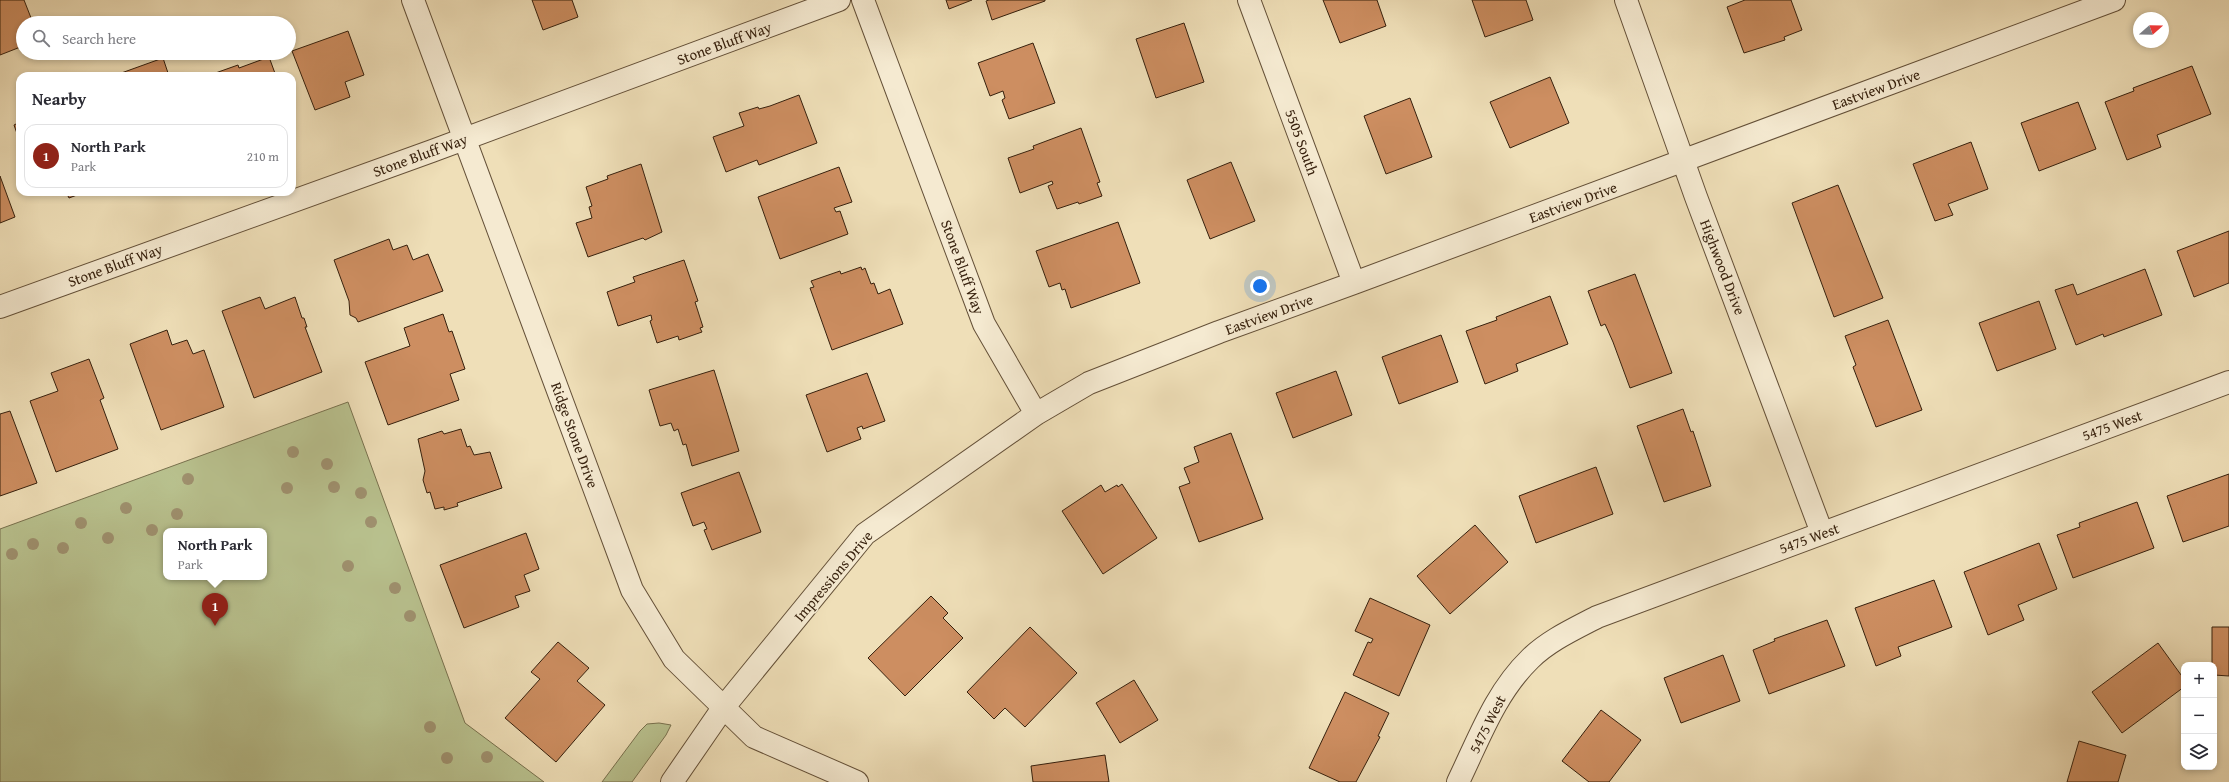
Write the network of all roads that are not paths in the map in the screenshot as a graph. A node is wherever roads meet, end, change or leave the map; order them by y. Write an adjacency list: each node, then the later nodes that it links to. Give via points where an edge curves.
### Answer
1 (413, 0): 7 (street, Ridge Stone Drive)
2 (839, 0): 7 (street, Stone Bluff Way)
3 (863, 0): 12 (street, Stone Bluff Way, via 984,324)
4 (1249, 0): 9 (street, 5505 South)
5 (1626, 0): 8 (street, Highwood Drive)
6 (2102, 2): 8 (street, Eastview Drive)
7 (465, 138): 10 (street, Stone Bluff Way); 14 (street, Ridge Stone Drive, via 632,590 674,659)
8 (1684, 160): 9 (street, Eastview Drive); 13 (street, Highwood Drive)
9 (1354, 284): 12 (street, Eastview Drive, via 1219,332 1089,383)
10 (0, 307)
11 (2229, 382): 13 (street, 5475 West)
12 (1036, 414): 14 (street, Impressions Drive, via 865,534)
13 (1822, 533): 17 (street, 5475 West, via 1597,617 1565,634 1530,658 1500,695)
14 (723, 708): 15 (street, Impressions Drive); 16 (street, Ridge Stone Drive, via 754,737)
15 (672, 782)
16 (857, 782)
17 (1458, 782)

